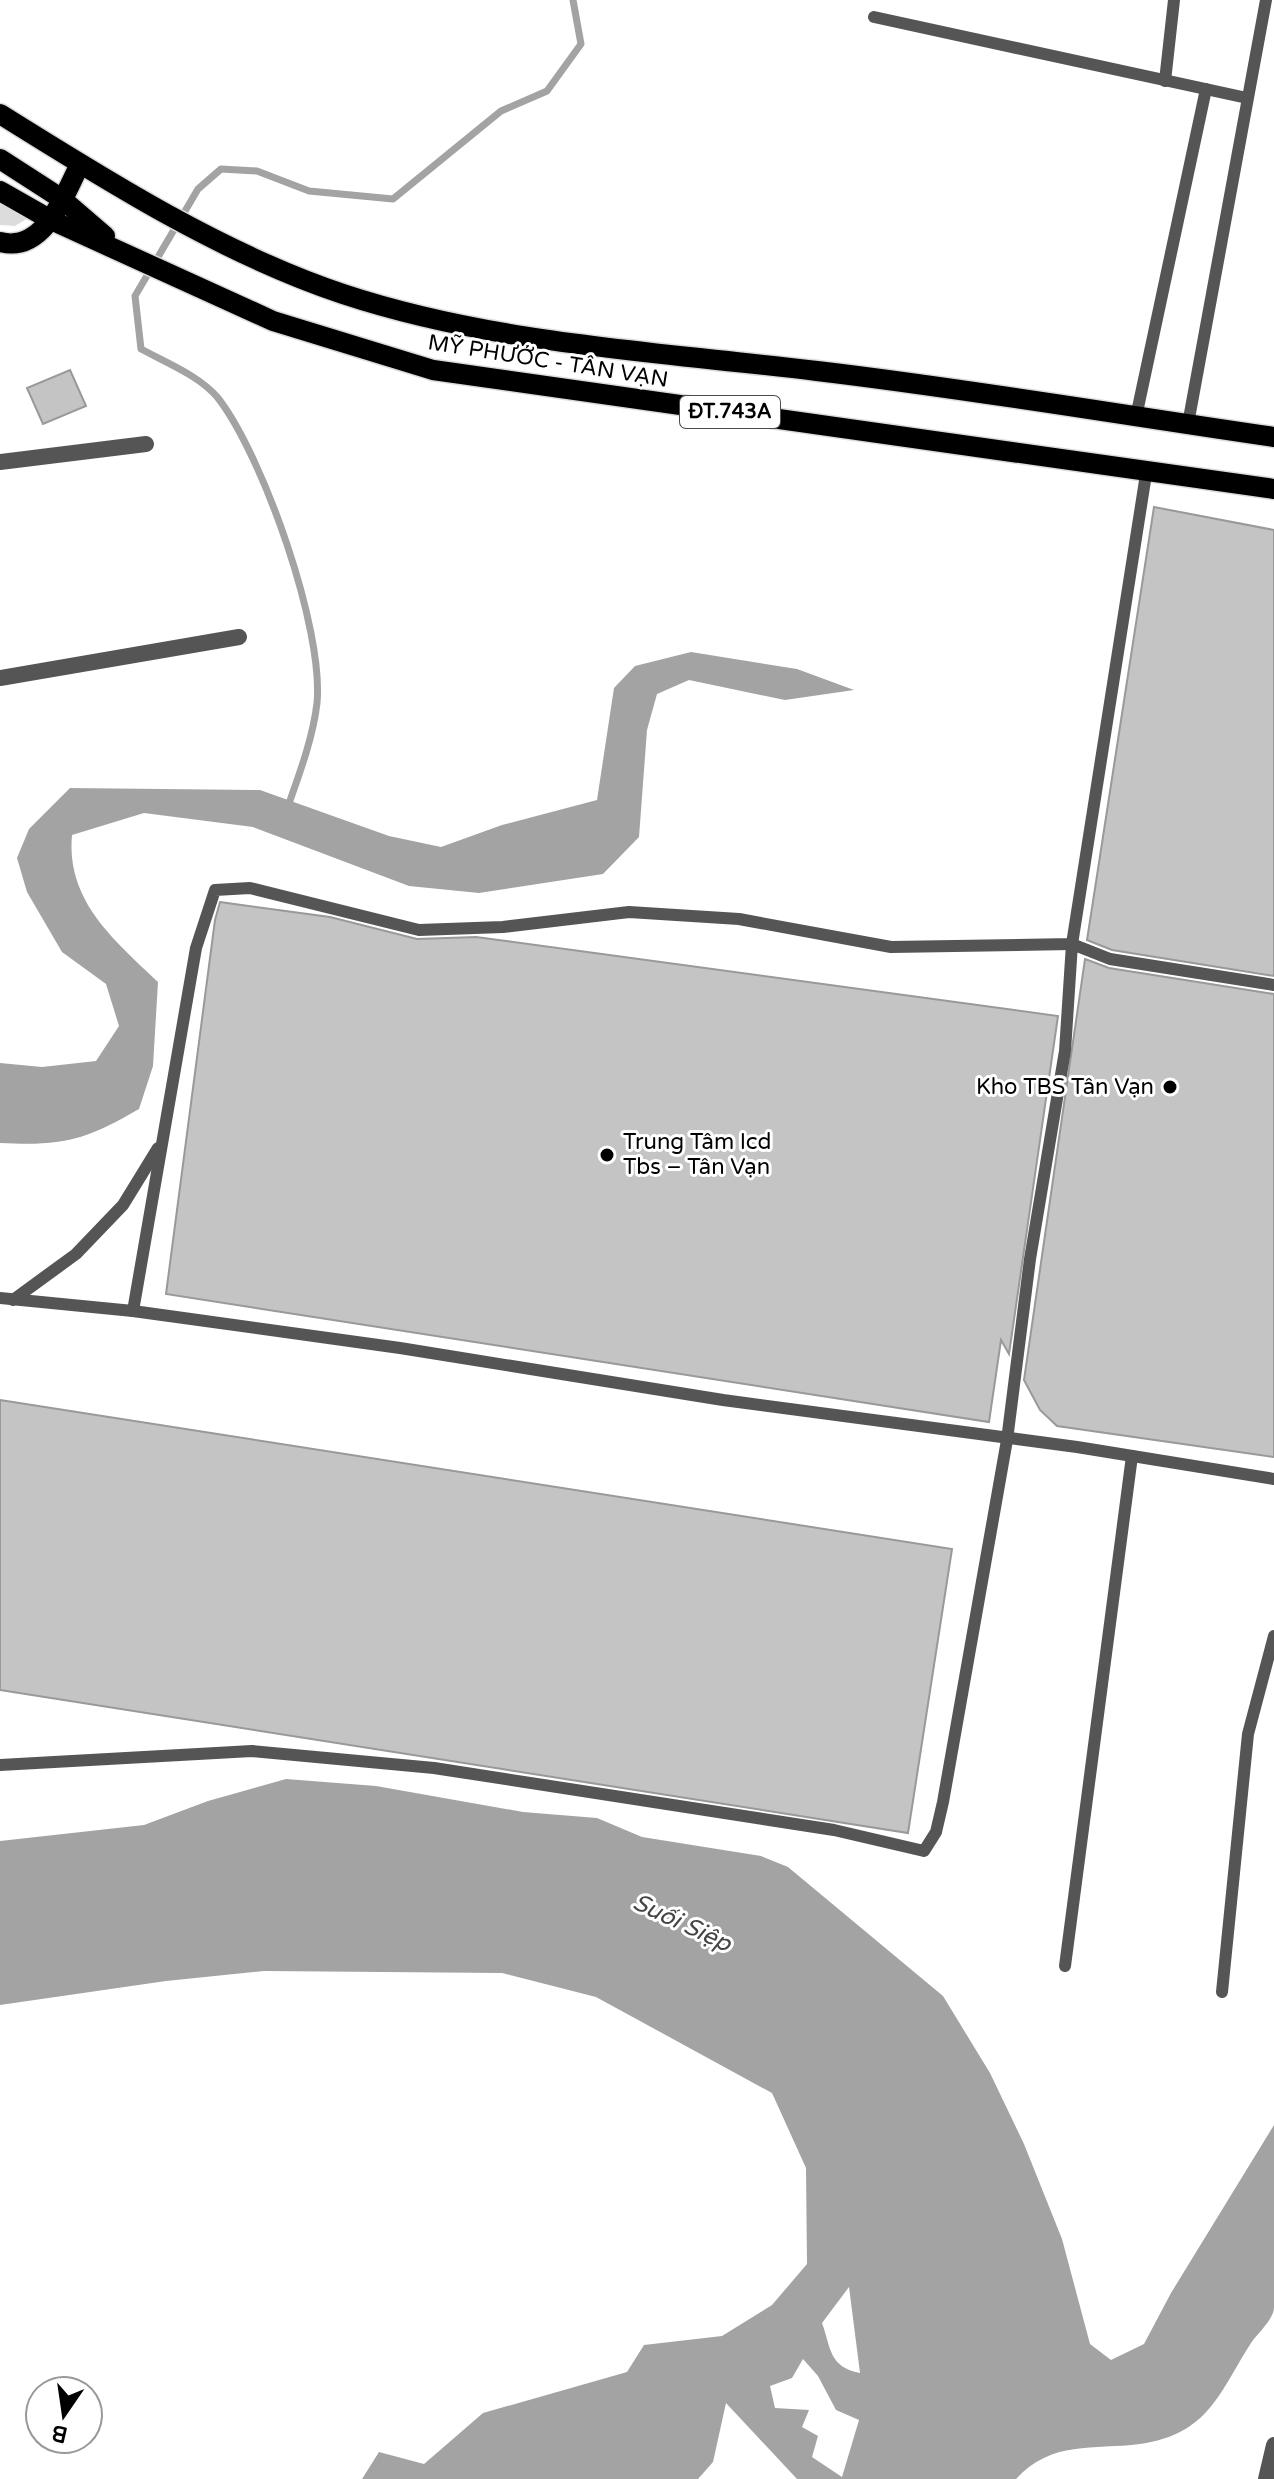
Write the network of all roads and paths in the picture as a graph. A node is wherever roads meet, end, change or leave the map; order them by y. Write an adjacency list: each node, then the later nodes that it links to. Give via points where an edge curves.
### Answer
1 (1174, 0): 4 (lane)
2 (1266, 0): 6 (lane)
3 (874, 17): 4 (lane)
4 (1165, 81): 5 (lane)
5 (1206, 89): 6 (lane); 15 (lane)
6 (1247, 98): 16 (lane)
7 (0, 114): 9 (main road, ĐT.743A)
8 (0, 159): 11 (main road, MỸ PHƯỚC - TÂN VẠN / ĐT.743A)
9 (80, 164): 11 (main road); 15 (main road, MỸ PHƯỚC - TÂN VẠN / ĐT.743A, via 290,275 471,325)
10 (0, 191): 12 (main road, MỸ PHƯỚC - TÂN VẠN)
11 (62, 199): 12 (main road); 14 (main road, MỸ PHƯỚC - TÂN VẠN / ĐT.743A)
12 (51, 220): 13 (main road, via 35,235); 14 (main road, MỸ PHƯỚC - TÂN VẠN)
13 (0, 242)
14 (120, 249): 20 (main road, MỸ PHƯỚC - TÂN VẠN / ĐT.743A, via 273,321 433,370)
15 (1136, 417): 16 (main road, MỸ PHƯỚC - TÂN VẠN / ĐT.743A)
16 (1188, 424): 17 (main road, MỸ PHƯỚC - TÂN VẠN / ĐT.743A)
17 (1274, 437)
18 (146, 444): 19 (street)
19 (0, 462)
20 (1147, 468): 21 (main road, MỸ PHƯỚC - TÂN VẠN / ĐT.743A); 24 (lane)
21 (1274, 489)
22 (239, 637): 23 (street)
23 (0, 678)
24 (1072, 944): 25 (lane, via 1110,959); 26 (lane, via 891,947 739,919 629,912 503,927 419,930 250,888 215,890 196,948); 29 (lane, via 1065,1051)
25 (1274, 985)
26 (162, 1142): 27 (lane, via 123,1205 76,1254); 28 (lane)
27 (6, 1299): 28 (lane)
28 (133, 1311): 29 (lane)
29 (1007, 1440): 30 (lane); 33 (lane, via 943,1802 936,1832 924,1851 834,1830 434,1768 252,1751)
30 (1132, 1456): 31 (lane); 34 (lane)
31 (1274, 1479)
32 (1274, 1636): 35 (lane, via 1248,1734)
33 (0, 1765)
34 (1065, 1966)
35 (1222, 1992)
36 (1274, 2445): 37 (street)
37 (1266, 2479)

